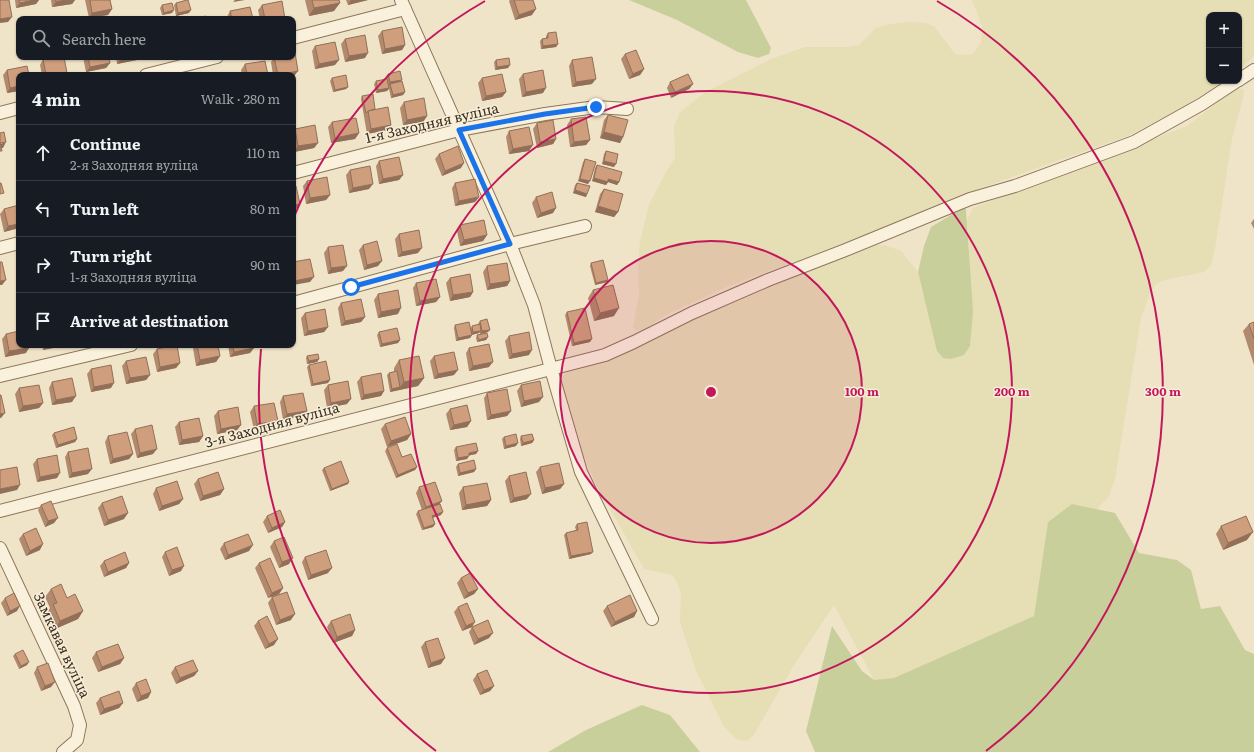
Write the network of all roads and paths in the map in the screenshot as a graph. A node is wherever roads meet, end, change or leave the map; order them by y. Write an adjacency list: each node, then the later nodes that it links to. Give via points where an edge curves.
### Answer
1 (403, 5): 2 (street); 11 (street)
2 (296, 37)
3 (205, 60): 5 (street)
4 (1254, 70): 6 (street, 3-я Заходняя вуліца)
5 (158, 72)
6 (1242, 78)
7 (1232, 84): 19 (street, 3-я Заходняя вуліца, via 1134,142 1015,186 970,199 768,280 692,312 605,355)
8 (16, 109): 10 (street)
9 (627, 109): 11 (street, 1-я Заходняя вуліца, via 596,107)
10 (0, 113)
11 (459, 130): 12 (street, 1-я Заходняя вуліца); 15 (street)
12 (296, 172)
13 (585, 226): 15 (street)
14 (16, 244): 16 (street)
15 (510, 244): 17 (street); 19 (street, via 534,305)
16 (0, 248)
17 (296, 301)
18 (118, 348): 20 (street)
19 (551, 369): 21 (street, 3-я Заходняя вуліца); 23 (street, via 581,472)
20 (0, 376)
21 (0, 511)
22 (0, 548): 24 (street, Замкавая вуліца, via 74,706 80,725 77,740)
23 (652, 619)
24 (63, 752)

